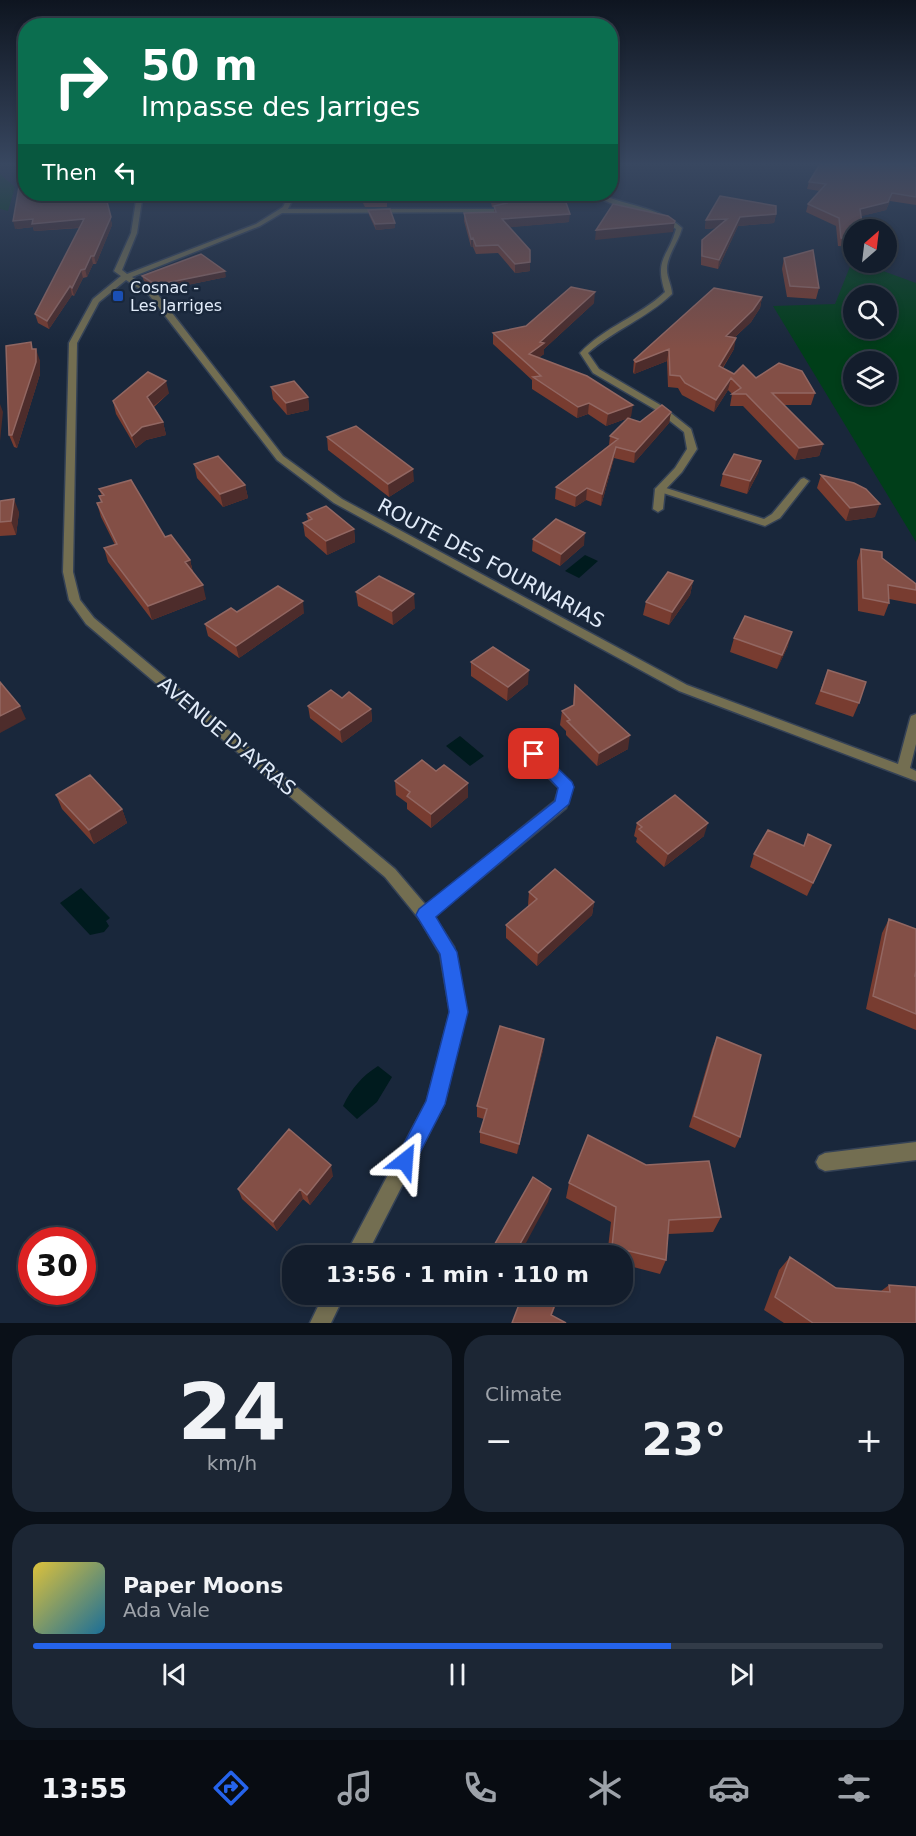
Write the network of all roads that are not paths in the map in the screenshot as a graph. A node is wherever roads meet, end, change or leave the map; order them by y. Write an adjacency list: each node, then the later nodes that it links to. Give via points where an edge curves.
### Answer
1 (135, 226): 4 (street, via 118,271)
2 (256, 226): 4 (street, AVENUE D'AYRAS)
3 (676, 226): 6 (street, via 677,238 664,258 662,275 669,292 661,302 598,339 584,353 596,371 688,430 692,449)
4 (125, 277): 10 (street, ROUTE DES FOURNARIAS, via 152,293 280,458 338,501 683,688); 12 (street, AVENUE D'AYRAS, via 96,301 73,343 68,572 75,600 90,621 390,873)
5 (804, 481): 6 (street, via 777,516 765,523)
6 (660, 489): 7 (street)
7 (658, 509)
8 (916, 719): 10 (street)
9 (534, 754): 12 (street, via 567,787 561,804)
10 (903, 772): 11 (street, ROUTE DES FOURNARIAS)
11 (916, 776)
12 (425, 915): 15 (street, AVENUE D'AYRAS, via 448,952 458,1012 435,1104)
13 (916, 1151): 14 (street)
14 (825, 1162)
15 (362, 1245)
16 (329, 1305): 17 (street)
17 (320, 1323)

